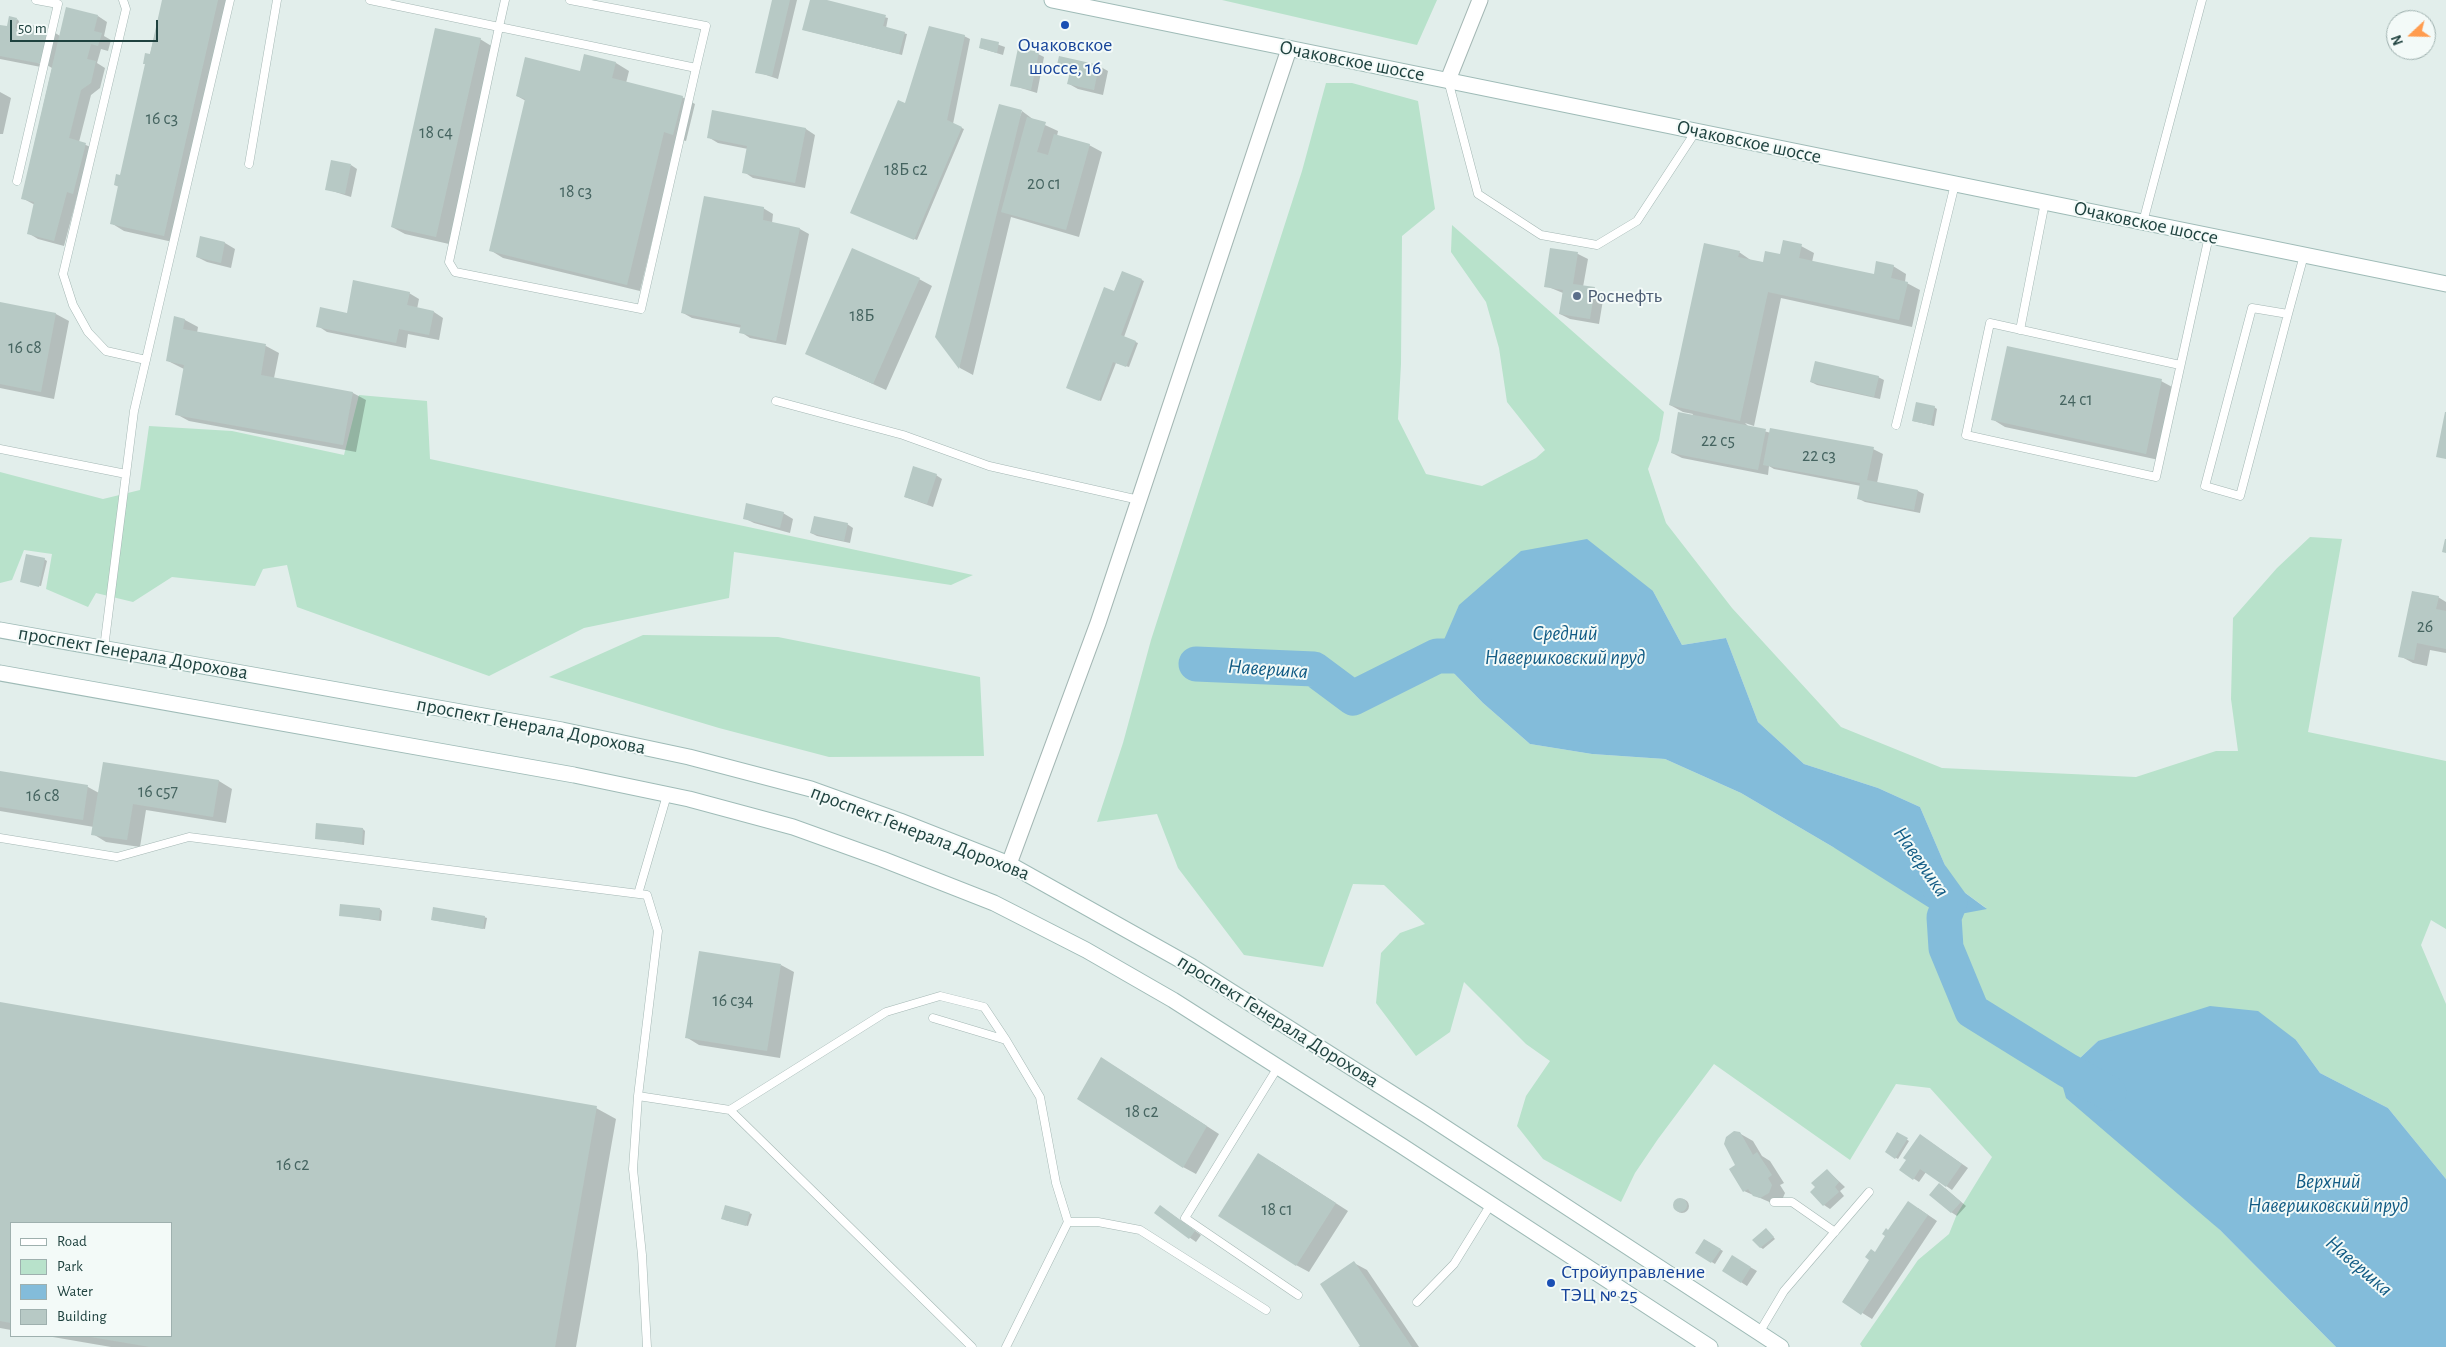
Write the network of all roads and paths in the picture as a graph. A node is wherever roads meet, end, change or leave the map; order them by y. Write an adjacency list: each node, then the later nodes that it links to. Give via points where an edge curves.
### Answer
1 (36, 0): 17 (lane, via 58,4)
2 (123, 0): 26 (lane, via 126,9 63,274 72,305 106,351)
3 (230, 0): 26 (lane)
4 (277, 0): 16 (lane)
5 (370, 0): 11 (lane)
6 (505, 0): 11 (lane)
7 (570, 0): 13 (lane, via 706,26)
8 (1052, 0): 12 (main road, Очаковское шоссе)
9 (1480, 0): 14 (main road)
10 (2202, 0): 20 (lane)
11 (499, 27): 13 (lane); 13 (lane, via 450,262 455,272 641,308)
12 (1289, 49): 14 (main road, Очаковское шоссе); 32 (main road)
13 (696, 68)
14 (1448, 80): 15 (main road, Очаковское шоссе); 15 (lane, via 1478,194 1541,235 1597,245 1636,221)
15 (1696, 131): 18 (main road, Очаковское шоссе)
16 (249, 164)
17 (17, 181)
18 (1955, 184): 19 (main road, Очаковское шоссе); 29 (lane)
19 (2046, 202): 20 (main road, Очаковское шоссе); 25 (lane)
20 (2143, 222): 21 (main road, Очаковское шоссе)
21 (2209, 236): 22 (main road, Очаковское шоссе); 27 (lane)
22 (2304, 255): 23 (main road, Очаковское шоссе); 24 (lane)
23 (2446, 284)
24 (2288, 314): 24 (lane, via 2240,496 2205,486 2252,308)
25 (2020, 330): 27 (lane); 27 (lane, via 1990,323 1966,435 2156,477)
26 (146, 360): 31 (lane, via 134,411)
27 (2180, 366)
28 (776, 401): 32 (lane, via 903,435 989,466)
29 (1896, 425)
30 (0, 449): 31 (lane)
31 (126, 474): 34 (lane)
32 (1139, 500): 38 (main road, via 1098,623)
33 (0, 630): 34 (main road, проспект Генерала Дорохова)
34 (104, 648): 38 (main road, проспект Генерала Дорохова, via 562,730 689,756 811,789)
35 (0, 673): 36 (main road, проспект Генерала Дорохова)
36 (667, 794): 39 (lane); 42 (main road, проспект Генерала Дорохова, via 793,827 994,903 1086,950 1173,1000)
37 (0, 838): 39 (lane, via 117,858 189,837)
38 (1009, 864): 53 (main road, проспект Генерала Дорохова, via 1192,966)
39 (638, 894): 43 (lane, via 647,895 658,931)
40 (933, 1018): 41 (lane)
41 (1006, 1040): 44 (lane, via 984,1007 940,996 886,1012); 48 (lane, via 1040,1097 1056,1183)
42 (1278, 1067): 47 (main road, проспект Генерала Дорохова); 50 (lane, via 1185,1218)
43 (638, 1096): 44 (lane); 55 (lane, via 633,1169)
44 (730, 1110): 56 (lane)
45 (1869, 1192): 49 (lane)
46 (1774, 1202): 49 (lane, via 1792,1202)
47 (1491, 1204): 51 (lane, via 1454,1264); 54 (main road, проспект Генерала Дорохова)
48 (1068, 1222): 52 (lane, via 1098,1222 1140,1230); 57 (lane)
49 (1835, 1232): 53 (lane, via 1784,1291)
50 (1298, 1295)
51 (1417, 1302)
52 (1266, 1310)
53 (1759, 1333): 58 (main road, проспект Генерала Дорохова)
54 (1707, 1346)
55 (647, 1347)
56 (972, 1347)
57 (1006, 1347)
58 (1781, 1347)

